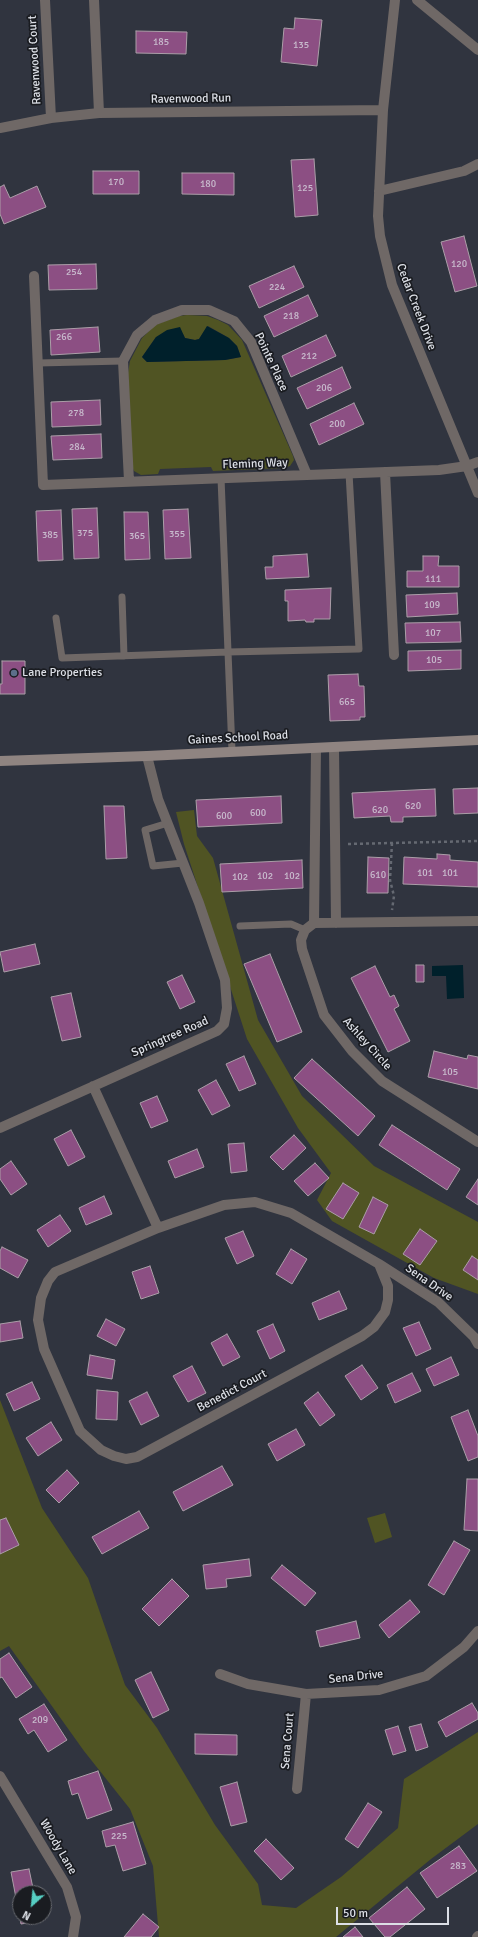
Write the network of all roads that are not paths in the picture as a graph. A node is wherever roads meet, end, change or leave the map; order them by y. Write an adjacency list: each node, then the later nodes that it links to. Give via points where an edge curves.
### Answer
1 (45, 0): 8 (street, Ravenwood Court)
2 (94, 0): 7 (street)
3 (395, 0): 6 (street, Cedar Creek Drive)
4 (417, 0): 5 (street)
5 (478, 50)
6 (383, 110): 7 (street, Ravenwood Run); 11 (street, Cedar Creek Drive)
7 (99, 113): 8 (street, Ravenwood Run)
8 (51, 118): 9 (street, Ravenwood Run)
9 (0, 128)
10 (478, 164): 11 (street, via 464,171)
11 (379, 191): 16 (street, Cedar Creek Drive, via 380,236 392,285)
12 (34, 276): 14 (street)
13 (123, 361): 14 (lane); 19 (street, Pointe Place, via 138,334 155,320 182,310 209,310 234,321 251,342); 21 (street)
14 (38, 363): 21 (street, Fleming Way, via 43,484)
15 (478, 462): 16 (street, Fleming Way)
16 (467, 466): 17 (street, Fleming Way); 22 (street, Cedar Creek Drive)
17 (385, 472): 18 (street, Fleming Way); 26 (street)
18 (349, 473): 19 (street, Fleming Way); 25 (lane, via 359,650)
19 (306, 475): 20 (street, Fleming Way)
20 (221, 478): 21 (street, Fleming Way); 25 (lane)
21 (129, 481)
22 (478, 493)
23 (122, 596): 27 (lane)
24 (56, 618): 27 (lane, via 62,658)
25 (228, 652): 27 (lane); 31 (lane)
26 (394, 655)
27 (124, 656)
28 (478, 740): 29 (main road, Gaines School Road)
29 (334, 747): 30 (main road, Gaines School Road); 38 (street)
30 (316, 748): 31 (main road, Gaines School Road); 37 (street)
31 (232, 751): 32 (main road, Gaines School Road)
32 (147, 756): 33 (main road, Gaines School Road); 34 (street, Springtree Road, via 158,799)
33 (0, 761)
34 (168, 823): 35 (street, Springtree Road); 35 (lane, via 145,830 153,866)
35 (183, 863): 41 (street, Springtree Road, via 225,980 227,1008 224,1024 217,1030)
36 (478, 921): 38 (street)
37 (314, 923): 38 (street); 40 (street)
38 (336, 923)
39 (240, 926): 40 (lane, via 292,924)
40 (305, 930): 43 (street, Ashley Circle, via 301,940 302,949 324,1015 352,1051 382,1081)
41 (93, 1086): 42 (street, Springtree Road); 44 (street)
42 (0, 1128)
43 (478, 1142)
44 (158, 1228): 45 (street, Benedict Court, via 224,1205 255,1202 290,1213); 45 (street, Benedict Court, via 55,1272 41,1298 38,1320 44,1349 80,1431 102,1450 126,1459 137,1457 355,1340 374,1327 385,1312 388,1300 388,1286)
45 (379, 1264): 46 (street, Sena Drive, via 438,1302)
46 (478, 1344)
47 (478, 1631): 49 (street, Sena Drive, via 464,1647 426,1676 379,1690)
48 (220, 1674): 49 (street, Sena Drive, via 248,1684)
49 (306, 1694): 51 (street, Sena Court)
50 (0, 1776): 52 (street, Woody Lane, via 67,1887 76,1917)
51 (297, 1789)
52 (73, 1937)

